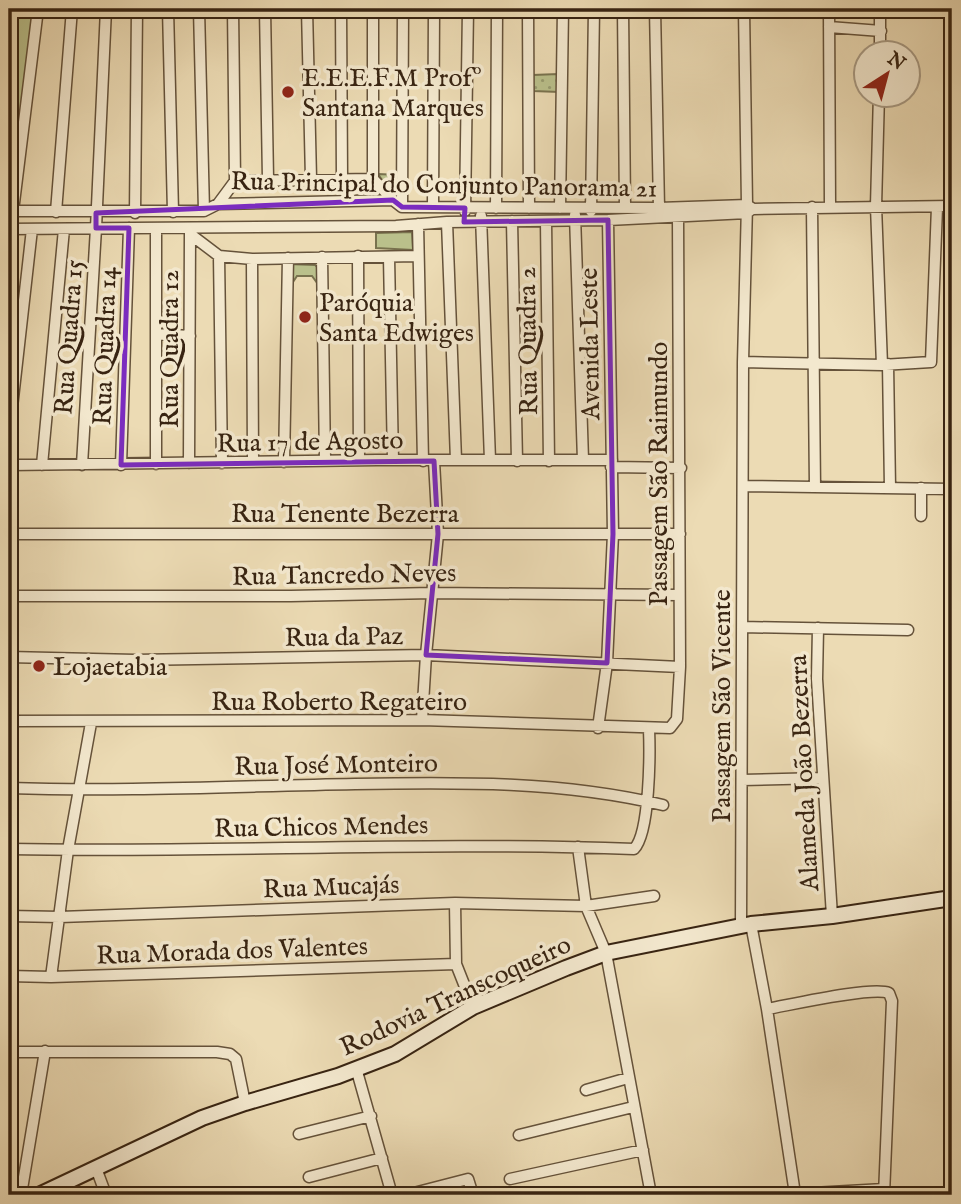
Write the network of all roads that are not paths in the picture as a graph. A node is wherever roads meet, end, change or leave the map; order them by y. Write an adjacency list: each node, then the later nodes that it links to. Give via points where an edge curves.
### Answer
1 (38, 9): 51 (street)
2 (72, 9): 53 (street)
3 (106, 9): 55 (street, Rua Quadra 15)
4 (137, 9): 56 (street)
5 (168, 9): 54 (street)
6 (199, 9): 52 (street)
7 (233, 9): 32 (street)
8 (265, 9): 29 (street)
9 (307, 9): 30 (street)
10 (341, 9): 28 (street)
11 (373, 9): 31 (street)
12 (403, 9): 33 (street)
13 (434, 9): 40 (street)
14 (468, 9): 43 (street)
15 (497, 9): 45 (street)
16 (528, 9): 46 (street)
17 (563, 9): 47 (street)
18 (594, 9): 41 (street)
19 (623, 9): 42 (street)
20 (654, 9): 49 (street)
21 (744, 9): 50 (street, Passagem São Vicente)
22 (829, 9): 24 (street)
23 (880, 9): 25 (street)
24 (829, 27): 25 (street); 36 (street)
25 (881, 31): 26 (street)
26 (881, 38)
27 (879, 108): 37 (street)
28 (342, 178): 30 (street); 31 (street)
29 (268, 179): 30 (street); 32 (street)
30 (311, 179)
31 (373, 179): 33 (street)
32 (235, 181): 34 (street)
33 (398, 203): 34 (street, Rua Principal do Conjunto Panorama 21); 40 (street, Rua Principal do Conjunto Panorama 21)
34 (218, 204): 52 (street, Rua Principal do Conjunto Panorama 21)
35 (812, 206): 36 (street, Rua Principal do Conjunto Panorama 21); 50 (street, Rua Principal do Conjunto Panorama 21); 84 (street)
36 (830, 206): 37 (street, Rua Principal do Conjunto Panorama 21)
37 (876, 206): 38 (street, Rua Principal do Conjunto Panorama 21); 85 (street)
38 (937, 206): 39 (street, Rua Principal do Conjunto Panorama 21); 85 (street, via 932,361)
39 (952, 206)
40 (433, 207): 43 (street, Rua Principal do Conjunto Panorama 21)
41 (591, 207): 42 (street, Rua Principal do Conjunto Panorama 21); 48 (street, Rua Principal do Conjunto Panorama 21); 59 (street)
42 (625, 207): 49 (street, Rua Principal do Conjunto Panorama 21)
43 (465, 208): 44 (street, Rua Principal do Conjunto Panorama 21); 64 (street)
44 (481, 208): 45 (street, Rua Principal do Conjunto Panorama 21); 65 (street)
45 (496, 208): 46 (street, Rua Principal do Conjunto Panorama 21)
46 (529, 208): 47 (street, Rua Principal do Conjunto Panorama 21)
47 (559, 208): 48 (street, Rua Principal do Conjunto Panorama 21)
48 (575, 208): 58 (street)
49 (659, 208): 50 (street, Rua Principal do Conjunto Panorama 21)
50 (749, 209): 57 (street, Rua Principal do Conjunto Panorama 21); 83 (street, Passagem São Vicente)
51 (11, 211): 53 (street, Rua Principal do Conjunto Panorama 21)
52 (204, 211): 54 (street, Rua Principal do Conjunto Panorama 21)
53 (57, 212): 55 (street, Rua Principal do Conjunto Panorama 21)
54 (173, 212): 56 (street, Rua Principal do Conjunto Panorama 21)
55 (96, 213): 56 (street, Rua Principal do Conjunto Panorama 21); 67 (street, Rua Quadra 15)
56 (135, 213)
57 (678, 216): 60 (street, Rua Principal do Conjunto Panorama 21); 107 (street, Passagem São Raimundo)
58 (576, 220): 59 (street, Rua Principal do Conjunto Panorama 21); 62 (street, Rua Principal do Conjunto Panorama 21); 92 (street)
59 (591, 220): 60 (street, Rua Principal do Conjunto Panorama 21)
60 (608, 220): 103 (street, Avenida Leste)
61 (512, 221): 62 (street, Rua Principal do Conjunto Panorama 21); 65 (street, Rua Principal do Conjunto Panorama 21); 95 (street)
62 (546, 221): 96 (street, Rua Quadra 2)
63 (447, 222): 64 (street, Rua Principal do Conjunto Panorama 21); 66 (street, Rua Principal do Conjunto Panorama 21); 90 (street)
64 (464, 222): 65 (street, Rua Principal do Conjunto Panorama 21)
65 (482, 222): 91 (street)
66 (418, 223): 73 (street, Rua Principal do Conjunto Panorama 21); 76 (street)
67 (96, 228): 68 (street, Rua Principal do Conjunto Panorama 21); 72 (street, Rua Principal do Conjunto Panorama 21); 101 (street, Rua Quadra 15)
68 (129, 228): 69 (street, Rua Principal do Conjunto Panorama 21); 106 (street, Rua Quadra 14)
69 (156, 228): 73 (street, Rua Principal do Conjunto Panorama 21); 81 (street)
70 (9, 229): 71 (street, Rua Principal do Conjunto Panorama 21)
71 (32, 229): 72 (street, Rua Principal do Conjunto Panorama 21); 86 (street)
72 (64, 229): 105 (street)
73 (190, 231): 74 (street); 82 (street, Rua Quadra 12)
74 (219, 256): 80 (street); 100 (street)
75 (358, 256): 77 (street); 78 (street); 88 (street)
76 (417, 256): 78 (street); 93 (street)
77 (322, 257): 79 (street); 87 (street)
78 (389, 257): 89 (street)
79 (288, 258): 80 (street); 98 (street)
80 (252, 259): 97 (street)
81 (156, 334): 82 (street); 102 (street)
82 (190, 336): 99 (street, Rua Quadra 12)
83 (743, 362): 84 (street); 108 (street, Passagem São Vicente)
84 (815, 362): 85 (street); 109 (street)
85 (885, 364): 110 (street)
86 (9, 434)
87 (325, 460): 88 (street, Rua 17 de Agosto); 98 (street, Rua 17 de Agosto)
88 (359, 460): 89 (street, Rua 17 de Agosto)
89 (393, 460): 93 (street, Rua 17 de Agosto)
90 (456, 460): 91 (street, Rua 17 de Agosto); 94 (street, Rua 17 de Agosto)
91 (490, 460): 95 (street, Rua 17 de Agosto)
92 (583, 460): 96 (street, Rua 17 de Agosto); 103 (street, Rua 17 de Agosto)
93 (423, 461): 94 (street, Rua 17 de Agosto)
94 (434, 461): 115 (street)
95 (517, 461): 96 (street, Rua 17 de Agosto)
96 (549, 461)
97 (253, 462): 98 (street, Rua 17 de Agosto); 100 (street, Rua 17 de Agosto)
98 (284, 462)
99 (189, 463): 100 (street, Rua 17 de Agosto); 102 (street, Rua 17 de Agosto)
100 (222, 463)
101 (82, 464): 105 (street, Rua 17 de Agosto); 106 (street, Rua 17 de Agosto)
102 (156, 464): 106 (street, Rua 17 de Agosto)
103 (611, 464): 107 (street, Rua 17 de Agosto); 116 (street, Avenida Leste)
104 (9, 465): 105 (street, Rua 17 de Agosto)
105 (42, 465)
106 (121, 465)
107 (681, 468): 117 (street, Passagem São Raimundo)
108 (743, 486): 109 (street); 122 (street, Passagem São Vicente)
109 (815, 487): 110 (street)
110 (890, 488): 111 (street)
111 (921, 488): 112 (street); 113 (street)
112 (952, 489)
113 (921, 516)
114 (9, 534): 115 (street, Rua Tenente Bezerra)
115 (438, 534): 116 (street, Rua Tenente Bezerra); 118 (street)
116 (612, 534): 117 (street, Rua Tenente Bezerra); 119 (street, Avenida Leste)
117 (680, 534): 120 (street, Passagem São Raimundo)
118 (432, 593): 119 (street, Rua Tancredo Neves); 121 (street, Rua Tancredo Neves); 125 (street)
119 (610, 595): 120 (street, Rua Tancredo Neves); 127 (street, Avenida Leste)
120 (679, 595): 128 (street, Passagem São Raimundo)
121 (9, 596)
122 (742, 627): 123 (street); 136 (street, Passagem São Vicente)
123 (818, 628): 124 (street); 135 (street, Alameda João Bezerra)
124 (908, 630)
125 (426, 655): 126 (street, Rua da Paz, via 135,660); 127 (street, Rua da Paz); 129 (street)
126 (9, 657)
127 (607, 663): 128 (street, Rua da Paz); 132 (street, Avenida Leste)
128 (680, 667): 134 (street, Passagem São Raimundo, via 677,719)
129 (422, 720): 131 (street, Rua Roberto Regateiro); 132 (street, Rua Roberto Regateiro)
130 (9, 721): 131 (street, Rua Roberto Regateiro)
131 (91, 723): 138 (street)
132 (598, 728): 133 (street, Rua Roberto Regateiro)
133 (649, 729): 134 (street, Rua Roberto Regateiro); 139 (street)
134 (670, 729)
135 (823, 778): 136 (street); 148 (street, Alameda João Bezerra)
136 (742, 780): 151 (street, Passagem São Vicente)
137 (9, 788): 138 (street, Rua José Monteiro)
138 (80, 790): 139 (street, Rua José Monteiro, via 438,783 557,788); 143 (street)
139 (646, 801): 140 (street, Rua José Monteiro); 141 (street, Rua Chicos Mendes, via 641,838 634,849)
140 (663, 805)
141 (578, 847): 143 (street, Rua Chicos Mendes); 147 (street)
142 (9, 849): 143 (street, Rua Chicos Mendes)
143 (68, 850): 150 (street)
144 (654, 896): 147 (street, Rua Mucajás)
145 (952, 898): 148 (main road, Rodovia Transcoqueiro)
146 (456, 903): 147 (street, Rua Mucajás); 150 (street, Rua Mucajás); 153 (street)
147 (586, 906): 152 (street)
148 (832, 915): 151 (main road, Rodovia Transcoqueiro)
149 (9, 916): 150 (street, Rua Mucajás)
150 (60, 917): 155 (street)
151 (746, 925): 152 (main road, Rodovia Transcoqueiro); 157 (street, Passagem São Vicente)
152 (606, 953): 156 (main road, Rodovia Transcoqueiro); 161 (street)
153 (456, 964): 155 (street, Rua Morada dos Valentes); 156 (street)
154 (9, 976): 155 (street, Rua Morada dos Valentes)
155 (51, 977)
156 (473, 1007): 160 (main road, Rodovia Transcoqueiro, via 396,1054)
157 (767, 1009): 173 (street, via 865,992 889,993); 174 (street, Passagem São Vicente)
158 (45, 1051): 159 (street); 163 (street, via 230,1054 236,1059); 175 (street)
159 (9, 1052)
160 (356, 1068): 163 (main road, Rodovia Transcoqueiro); 165 (street)
161 (628, 1078): 162 (street); 164 (street)
162 (586, 1090)
163 (245, 1103): 170 (main road, Rodovia Transcoqueiro)
164 (633, 1107): 167 (street); 168 (street)
165 (371, 1116): 166 (street); 169 (street)
166 (299, 1134)
167 (519, 1135)
168 (643, 1150): 172 (street); 181 (street)
169 (382, 1158): 171 (street); 178 (street)
170 (96, 1168): 176 (main road, Rodovia Transcoqueiro); 177 (street)
171 (309, 1177)
172 (510, 1179)
173 (884, 1192): 174 (street)
174 (795, 1194)
175 (21, 1195)
176 (39, 1195)
177 (106, 1195)
178 (392, 1195)
179 (406, 1195): 180 (street, via 468,1178)
180 (472, 1195)
181 (651, 1195)

